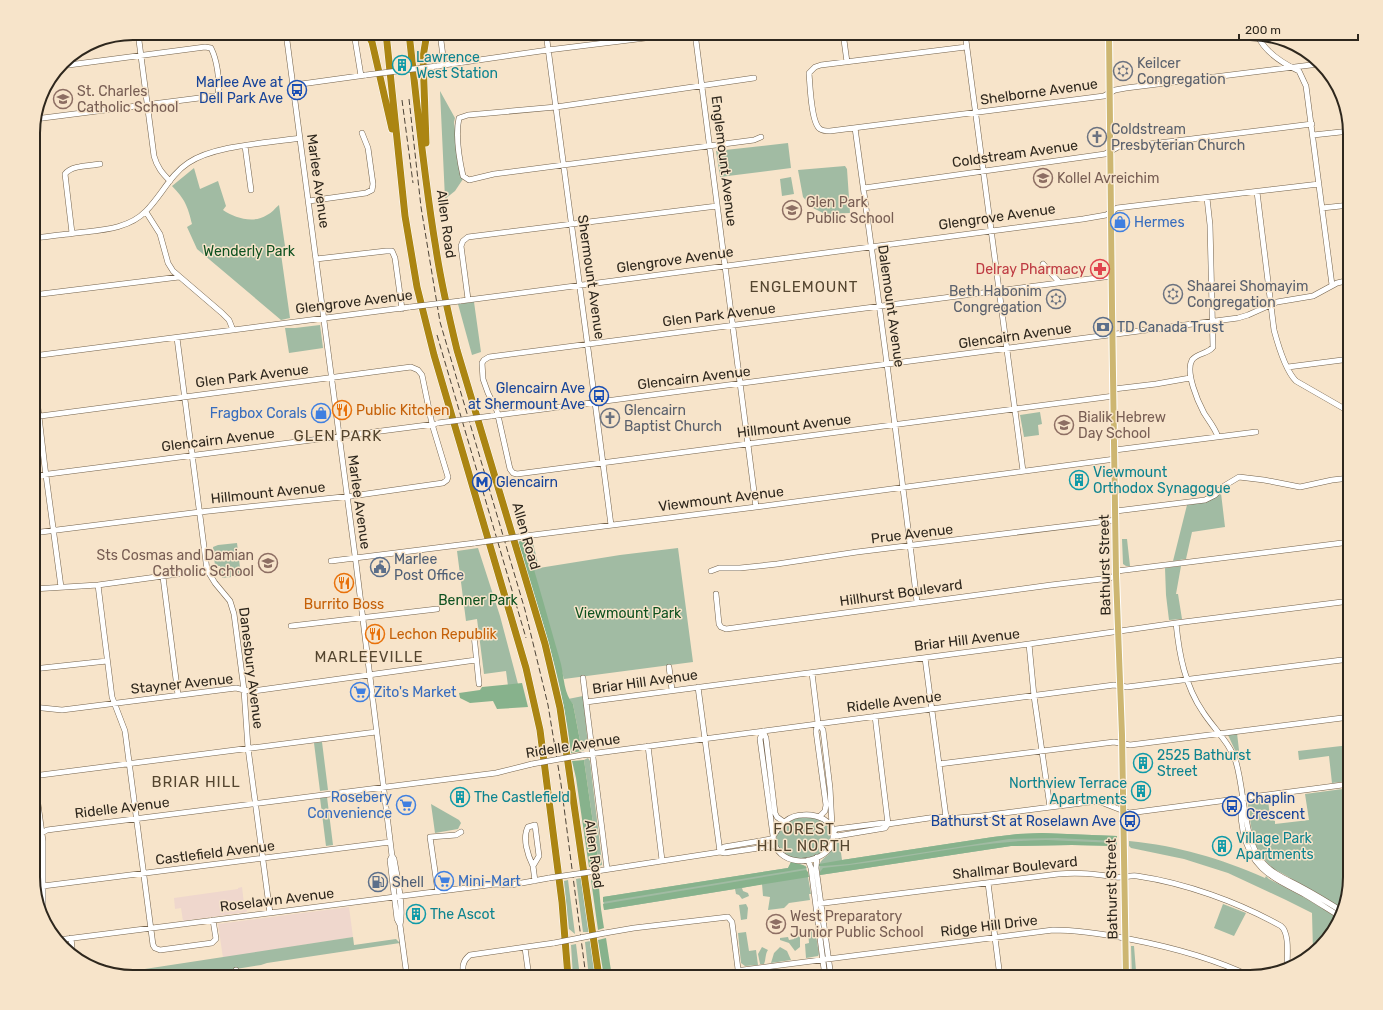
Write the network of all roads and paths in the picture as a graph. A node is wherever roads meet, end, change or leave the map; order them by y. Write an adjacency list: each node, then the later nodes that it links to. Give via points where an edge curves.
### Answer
1 (139, 40): 18 (street)
2 (288, 40): 26 (street, Marlee Avenue)
3 (356, 40): 24 (street)
4 (371, 40): 43 (highway)
5 (387, 40): 43 (highway)
6 (410, 40): 53 (highway, Allen Road)
7 (426, 40): 53 (highway, via 423,57)
8 (441, 40): 20 (street)
9 (547, 40): 17 (street, Shermount Avenue)
10 (629, 40): 17 (street)
11 (696, 40): 27 (street, Englemount Avenue)
12 (844, 40): 19 (street)
13 (966, 40): 16 (street)
14 (1109, 40): 28 (main road, Bathurst Street)
15 (1260, 41): 23 (street, via 1285,65)
16 (966, 47): 19 (street); 31 (street)
17 (548, 50): 20 (street); 30 (street, Shermount Avenue)
18 (141, 55): 21 (street); 29 (street); 29 (street, via 211,48 219,88 218,94 214,96)
19 (847, 62): 34 (street, via 821,65 809,73 813,112 820,129 830,131)
20 (444, 64): 24 (street, bridge)
21 (69, 65)
22 (1313, 65): 23 (street, Shelborne Avenue)
23 (1292, 68): 28 (street, Shelborne Avenue, via 1126,88); 33 (street, via 1299,70 1305,82)
24 (364, 76): 26 (street)
25 (754, 78): 27 (street)
26 (294, 85): 39 (street, Marlee Avenue)
27 (702, 86): 30 (street); 40 (street, Englemount Avenue)
28 (1109, 93): 31 (street, Shelborne Avenue, via 1104,96); 42 (main road, Bathurst Street)
29 (146, 104): 32 (street); 47 (street, via 156,164)
30 (556, 107): 45 (street, Shermount Avenue); 45 (street, via 459,118 458,150 463,176 469,180 494,174)
31 (975, 112): 34 (street, Shelborne Avenue); 46 (street)
32 (42, 117)
33 (1312, 124): 37 (street); 42 (street, Coldstream Avenue, via 1118,147)
34 (856, 128): 49 (street, Dalemount Avenue)
35 (1343, 132): 37 (street)
36 (362, 133): 54 (street, via 368,148 372,190)
37 (1314, 135): 48 (street)
38 (761, 137): 40 (street)
39 (300, 138): 41 (street); 54 (street, Marlee Avenue)
40 (710, 145): 45 (street); 55 (street, Englemount Avenue)
41 (245, 146): 47 (street, via 206,154 188,162); 50 (street)
42 (1110, 152): 46 (street, Coldstream Avenue); 59 (main road, Bathurst Street)
43 (399, 161): 240 (highway, via 417,287 434,355 526,668 540,730 562,902)
44 (100, 164): 62 (street, via 73,168 65,174)
45 (564, 165): 60 (street, Shermount Avenue)
46 (982, 171): 49 (street, Coldstream Avenue); 61 (street)
47 (170, 181): 58 (street)
48 (1319, 184): 51 (street, Glengrove Avenue); 57 (street)
49 (864, 188): 64 (street, Dalemount Avenue)
50 (251, 190)
51 (1257, 192): 52 (street, Glengrove Avenue); 77 (street)
52 (1207, 198): 59 (street, Glengrove Avenue, via 1117,208); 81 (street)
53 (428, 199): 241 (highway, Allen Road, via 445,301 457,350 544,644 560,708)
54 (309, 202): 65 (street, Marlee Avenue)
55 (717, 206): 60 (street); 67 (street, Englemount Avenue)
56 (1343, 206): 57 (street)
57 (1322, 208): 73 (street)
58 (146, 212): 62 (street, via 120,226); 69 (street, via 160,234 168,263)
59 (1111, 212): 61 (street, Glengrove Avenue, via 1104,216); 68 (main road, Bathurst Street)
60 (572, 224): 72 (street, Shermount Avenue); 76 (street, via 465,239 461,246)
61 (990, 231): 64 (street, Glengrove Avenue); 74 (street)
62 (72, 233): 63 (street)
63 (40, 237)
64 (871, 246): 67 (street, Glengrove Avenue); 78 (street, Dalemount Avenue)
65 (316, 259): 79 (street, via 392,251); 80 (street, Marlee Avenue)
66 (1043, 264): 71 (street)
67 (725, 265): 72 (street, Glengrove Avenue); 82 (street, Englemount Avenue)
68 (1112, 276): 71 (street, Glen Park Avenue); 84 (main road, Bathurst Street)
69 (179, 277): 75 (street); 83 (street, via 222,312)
70 (1343, 281): 73 (street, Glencairn Avenue)
71 (1059, 282): 74 (street, Glen Park Avenue)
72 (580, 285): 76 (street, Glengrove Avenue); 86 (street, Shermount Avenue)
73 (1332, 285): 77 (street, Glencairn Avenue, via 1310,297)
74 (998, 290): 78 (street, Glen Park Avenue); 87 (street)
75 (40, 294)
76 (468, 299): 79 (street, Glengrove Avenue, bridge)
77 (1271, 304): 81 (street, Glencairn Avenue, via 1244,317); 91 (street, via 1276,336)
78 (878, 306): 82 (street, Glen Park Avenue); 90 (street, Dalemount Avenue)
79 (402, 309): 80 (street, Glengrove Avenue)
80 (324, 319): 83 (street, Glengrove Avenue); 92 (street, Marlee Avenue)
81 (1213, 321): 84 (street, Glencairn Avenue); 93 (street, via 1213,347 1192,360)
82 (733, 325): 86 (street, Glen Park Avenue); 94 (street, Englemount Avenue)
83 (233, 330): 85 (street, Glengrove Avenue)
84 (1112, 335): 87 (street, Glencairn Avenue); 95 (main road, Bathurst Street)
85 (177, 338): 88 (street, Glengrove Avenue); 97 (street, Danesbury Avenue)
86 (588, 344): 98 (street, Shermount Avenue); 102 (street, Glen Park Avenue, via 489,357 484,360 483,379)
87 (1007, 349): 90 (street, Glencairn Avenue); 100 (street)
88 (40, 355)
89 (1343, 360): 91 (street)
90 (887, 365): 94 (street, Glencairn Avenue); 104 (street, Dalemount Avenue)
91 (1288, 367): 99 (street, via 1290,375 1296,381)
92 (331, 378): 97 (street, Glen Park Avenue); 103 (street, Glen Park Avenue, via 411,367 418,370 422,376); 106 (street, Marlee Avenue)
93 (1190, 378): 95 (street); 107 (street, via 1202,408)
94 (740, 384): 98 (street, Glencairn Avenue); 108 (street, Englemount Avenue)
95 (1114, 389): 96 (main road, Bathurst Street)
96 (1114, 396): 100 (street, Hillmount Avenue); 109 (main road, Bathurst Street)
97 (185, 397): 101 (street, Glen Park Avenue); 110 (street, Danesbury Avenue)
98 (595, 403): 102 (street, Glencairn Avenue); 112 (street, Shermount Avenue)
99 (1343, 408)
100 (1014, 409): 104 (street, Hillmount Avenue); 113 (street)
101 (40, 416): 114 (street)
102 (498, 416): 103 (street, Glencairn Avenue, bridge); 112 (street, Hillmount Avenue, via 513,473)
103 (432, 424): 106 (street, Glencairn Avenue); 118 (street, Hillmount Avenue, via 448,474 444,483)
104 (896, 425): 108 (street, Hillmount Avenue); 117 (street, Dalemount Avenue)
105 (1256, 432): 107 (street)
106 (338, 436): 110 (street, Glencairn Avenue); 118 (street, Marlee Avenue)
107 (1218, 437): 109 (street)
108 (749, 444): 112 (street, Hillmount Avenue); 119 (street, Englemount Avenue)
109 (1115, 450): 111 (main road, Bathurst Street)
110 (193, 455): 114 (street, Glencairn Avenue); 121 (street, Danesbury Avenue)
111 (1115, 459): 113 (street, Viewmount Avenue); 120 (main road, Bathurst Street)
112 (603, 464): 123 (street, Shermount Avenue)
113 (1023, 471): 117 (street, Viewmount Avenue)
114 (46, 474): 115 (street, Glencairn Avenue); 124 (street)
115 (40, 475)
116 (1343, 479): 120 (street, via 1300,487 1239,477 1205,500)
117 (904, 488): 119 (street, Viewmount Avenue); 127 (street, Dalemount Avenue)
118 (347, 496): 121 (street, Hillmount Avenue); 128 (street, Marlee Avenue)
119 (756, 507): 123 (street, Viewmount Avenue)
120 (1116, 511): 122 (main road, Bathurst Street)
121 (200, 512): 124 (street, Hillmount Avenue); 130 (street, Danesbury Avenue)
122 (1116, 520): 127 (street, Prue Avenue); 132 (main road, Bathurst Street)
123 (611, 525): 128 (street, Viewmount Avenue, bridge)
124 (54, 531): 125 (street, Hillmount Avenue); 135 (street)
125 (40, 533)
126 (1343, 543): 132 (street, Hillhurst Boulevard)
127 (910, 546): 131 (street, Prue Avenue); 138 (street, Dalemount Avenue)
128 (355, 559): 129 (street, Viewmount Avenue); 141 (street, Marlee Avenue)
129 (331, 561)
130 (208, 570): 133 (street); 160 (street, Danesbury Avenue, via 215,583 230,600 233,609)
131 (711, 571)
132 (1117, 573): 138 (street, Hillhurst Boulevard, via 1110,578); 144 (main road, Bathurst Street)
133 (163, 577): 134 (street); 162 (street)
134 (98, 585): 135 (street); 150 (street)
135 (61, 587): 136 (street)
136 (40, 589)
137 (716, 594): 138 (street, Hillhurst Boulevard, via 719,624 726,629)
138 (917, 602)
139 (1343, 602): 142 (street, Briar Hill Avenue)
140 (437, 609): 141 (street)
141 (362, 617): 143 (street); 154 (street, Marlee Avenue)
142 (1176, 623): 144 (street, Briar Hill Avenue); 156 (street)
143 (291, 626)
144 (1118, 631): 146 (street, Briar Hill Avenue); 158 (main road, Bathurst Street)
145 (474, 635): 148 (street)
146 (1029, 644): 147 (street, Briar Hill Avenue); 163 (street)
147 (925, 658): 153 (street, Briar Hill Avenue); 167 (street)
148 (476, 660): 154 (street, Stayner Avenue); 157 (street)
149 (1343, 660): 156 (street, Ridelle Avenue)
150 (107, 661): 152 (street); 165 (street)
151 (669, 667): 161 (street)
152 (40, 668)
153 (812, 673): 159 (street, Briar Hill Avenue); 170 (street)
154 (369, 675): 160 (street, Stayner Avenue, via 253,691); 172 (street, Marlee Avenue)
155 (583, 678): 164 (street)
156 (1187, 679): 158 (street, Ridelle Avenue); 173 (street, via 1200,707)
157 (479, 684)
158 (1119, 686): 163 (street, Ridelle Avenue); 175 (main road, Bathurst Street)
159 (698, 688): 161 (street, Briar Hill Avenue); 174 (street)
160 (244, 690): 162 (street, Stayner Avenue, via 236,688); 177 (street, Danesbury Avenue)
161 (672, 690): 164 (street, Briar Hill Avenue)
162 (178, 695): 165 (street, Stayner Avenue)
163 (1034, 696): 167 (street, Ridelle Avenue); 178 (street)
164 (586, 702): 179 (street)
165 (114, 703): 166 (street, Stayner Avenue, via 62,710); 180 (street, via 125,731)
166 (40, 708)
167 (932, 709): 168 (street, Ridelle Avenue); 181 (street)
168 (875, 716): 170 (street, Ridelle Avenue); 197 (street)
169 (1343, 717): 173 (street)
170 (818, 723): 171 (street, Ridelle Avenue); 186 (street, via 822,730); 187 (street, via 816,731)
171 (763, 731): 174 (street, Ridelle Avenue); 183 (street, via 760,739)
172 (376, 732): 177 (street); 185 (street, Marlee Avenue)
173 (1219, 733): 175 (street); 188 (street, via 1234,757)
174 (706, 738): 176 (street, Ridelle Avenue); 207 (street)
175 (1122, 744): 178 (street, via 1114,742); 191 (main road, Bathurst Street)
176 (648, 746): 179 (street, Ridelle Avenue); 210 (street)
177 (248, 748): 180 (street); 189 (street, Danesbury Avenue)
178 (1042, 751): 181 (street); 190 (street)
179 (592, 753): 185 (street, Ridelle Avenue, bridge, via 496,773); 213 (street)
180 (129, 764): 182 (street); 194 (street)
181 (939, 764): 193 (street)
182 (40, 775)
183 (769, 784): 196 (street, via 775,813); 202 (street)
184 (1343, 785): 188 (street)
185 (383, 787): 189 (street, Ridelle Avenue); 203 (street, Marlee Avenue)
186 (830, 788): 187 (street); 198 (street)
187 (824, 789): 192 (street, via 826,808)
188 (1242, 799): 191 (street); 223 (street, via 1251,841 1262,862 1274,873)
189 (256, 803): 194 (street, Ridelle Avenue); 208 (street, Danesbury Avenue)
190 (1050, 807): 191 (street, via 1098,801); 193 (street, via 970,817)
191 (1123, 812): 215 (main road, Bathurst Street)
192 (819, 817): 196 (street, via 800,815); 198 (street)
193 (946, 817): 197 (street)
194 (136, 818): 201 (street, Ridelle Avenue, via 47,830); 214 (street)
195 (40, 820): 201 (street)
196 (784, 822): 202 (street)
197 (888, 824): 200 (street, via 854,830 836,829)
198 (832, 826): 200 (street)
199 (461, 832): 219 (street, via 430,837)
200 (833, 833): 209 (street, via 830,849)
201 (42, 834): 218 (street)
202 (774, 835): 205 (street)
203 (390, 842): 208 (street, Castlefield Avenue); 220 (street, Marlee Avenue, via 390,860)
204 (758, 842): 205 (street, via 771,840); 206 (street); 207 (street, via 724,848)
205 (774, 843): 206 (street, via 772,846); 211 (street, via 784,857)
206 (759, 848): 207 (street)
207 (720, 852): 210 (street, Roselawn Avenue)
208 (263, 858): 214 (street, Castlefield Avenue); 226 (street, Danesbury Avenue)
209 (817, 858): 211 (street); 222 (street)
210 (662, 860): 213 (street, Roselawn Avenue)
211 (808, 860): 222 (street)
212 (533, 866): 212 (street, via 526,832 528,827 535,825 538,856); 216 (street)
213 (607, 869): 216 (street, Roselawn Avenue, bridge)
214 (143, 874): 218 (street, Castlefield Avenue); 228 (street)
215 (1124, 876): 217 (street, Shallmar Boulevard, via 1070,873); 231 (main road, Bathurst Street); 236 (street, Shallmar Boulevard, via 1154,879 1198,891 1280,926 1286,934)
216 (535, 881): 219 (street, Roselawn Avenue)
217 (988, 883): 222 (street, Shallmar Boulevard); 230 (street)
218 (43, 886): 221 (street)
219 (438, 892): 220 (street, Roselawn Avenue)
220 (397, 897): 226 (street, Roselawn Avenue); 237 (street, Marlee Avenue, via 397,919)
221 (43, 901)
222 (818, 904): 235 (street)
223 (1327, 905): 224 (street); 225 (street)
224 (1337, 909)
225 (1336, 912)
226 (270, 913): 227 (street, Roselawn Avenue)
227 (213, 920): 228 (street, Roselawn Avenue); 228 (street, via 216,939 212,943 160,950 155,948)
228 (151, 928): 229 (street, Roselawn Avenue)
229 (71, 938): 232 (street, Roselawn Avenue); 233 (street)
230 (995, 938): 231 (street, Ridge Hill Drive, via 1053,930); 235 (street, Ridge Hill Drive); 245 (street)
231 (1126, 938): 246 (main road, Bathurst Street); 247 (street, Ridge Hill Drive, via 1190,953)
232 (64, 939)
233 (72, 947)
234 (525, 948): 238 (street, via 470,955 463,965); 239 (street); 242 (street, bridge, via 642,927 728,917 732,922)
235 (826, 959): 242 (street, Ridge Hill Drive); 243 (street); 244 (street)
236 (1287, 962)
237 (406, 970)
238 (463, 970)
239 (528, 970)
240 (567, 970)
241 (598, 970)
242 (739, 970)
243 (825, 970)
244 (829, 970)
245 (999, 970)
246 (1126, 970)
247 (1237, 970)

